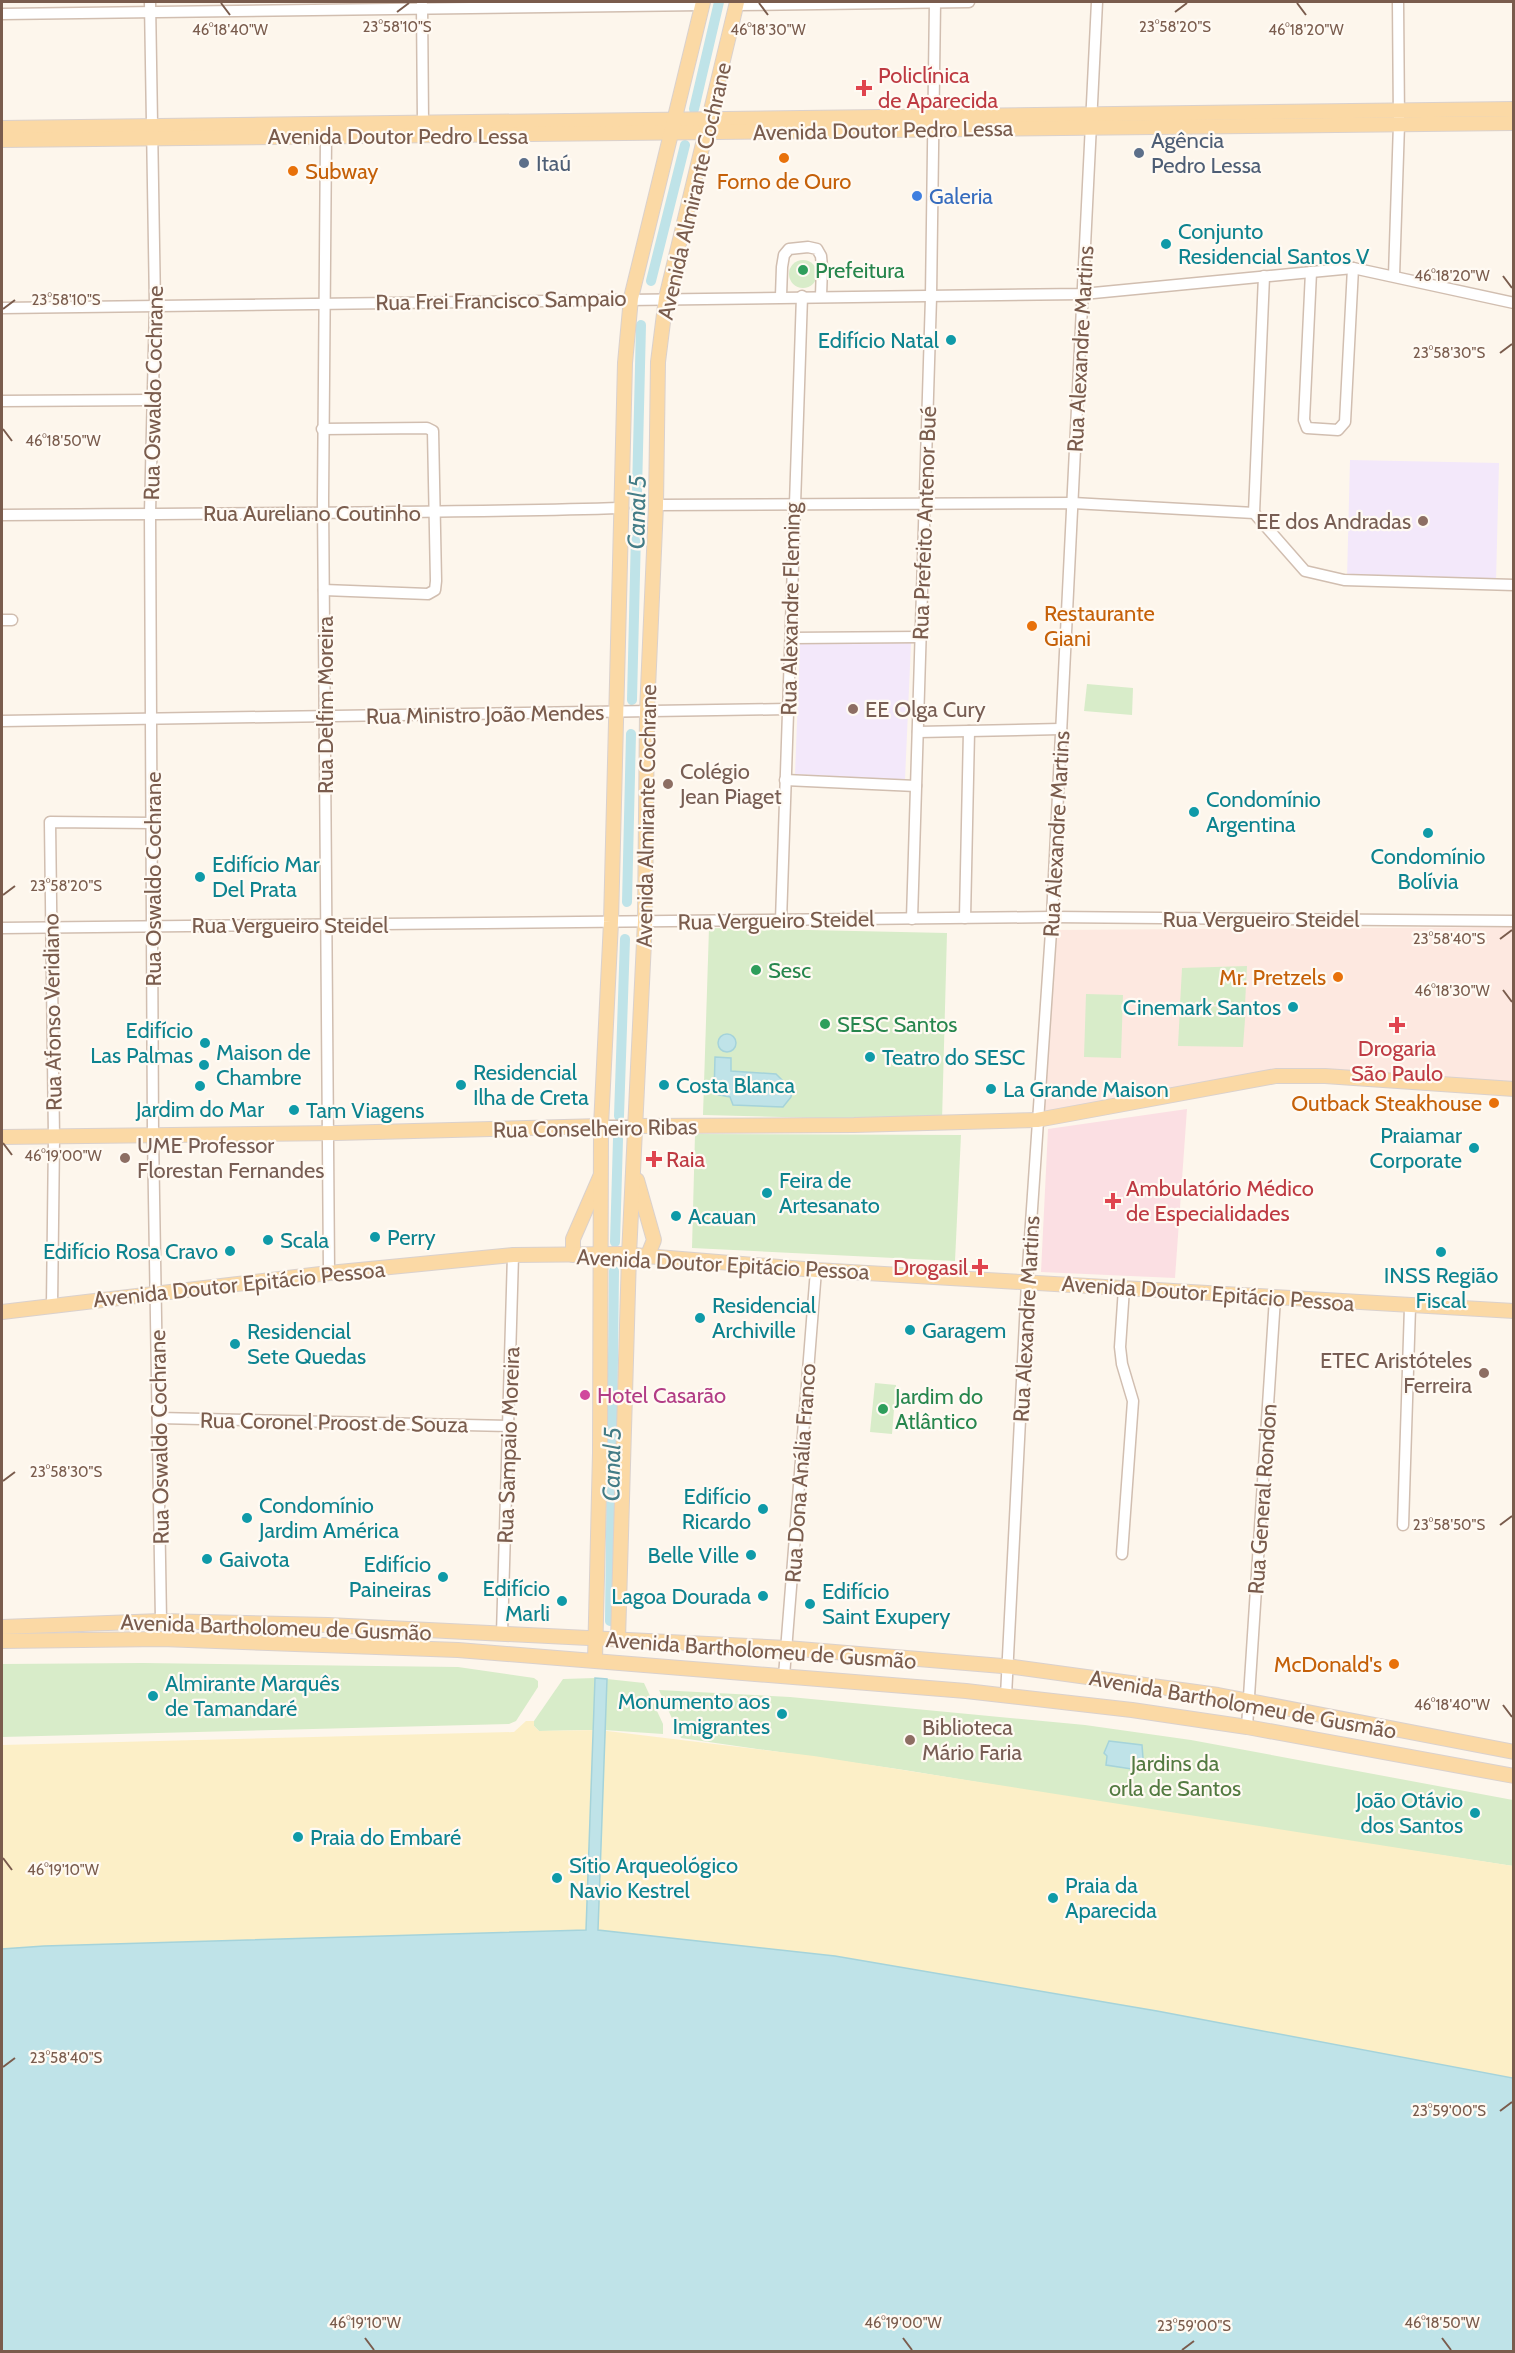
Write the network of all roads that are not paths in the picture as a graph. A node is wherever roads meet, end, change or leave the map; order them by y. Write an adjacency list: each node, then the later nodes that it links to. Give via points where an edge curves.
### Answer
1 (935, 2): 2 (street); 6 (street); 15 (street, Rua Prefeito Antenor Bué)
2 (969, 2)
3 (1097, 2): 14 (street, Rua Alexandre Martins)
4 (1398, 2): 11 (street)
5 (702, 3): 7 (street); 12 (main road, Avenida Almirante Cochrane)
6 (736, 3): 13 (main road, Avenida Almirante Cochrane)
7 (422, 5): 8 (street); 16 (street)
8 (150, 7): 9 (street); 19 (street, Rua Oswaldo Cochrane)
9 (2, 14)
10 (1514, 109): 11 (main road, Avenida Doutor Pedro Lessa)
11 (1399, 117): 14 (main road, Avenida Doutor Pedro Lessa); 17 (main road, Avenida Doutor Pedro Lessa); 27 (street)
12 (674, 119): 13 (main road, Avenida Doutor Pedro Lessa); 16 (main road, Avenida Doutor Pedro Lessa); 20 (main road, Avenida Almirante Cochrane)
13 (711, 119): 15 (main road, Avenida Doutor Pedro Lessa); 21 (main road, Avenida Almirante Cochrane)
14 (1091, 121): 15 (main road, Avenida Doutor Pedro Lessa); 28 (street, Rua Alexandre Martins)
15 (934, 122): 21 (main road, Avenida Doutor Pedro Lessa); 32 (street, Rua Prefeito Antenor Bué)
16 (423, 123): 19 (main road, Avenida Doutor Pedro Lessa)
17 (1514, 123)
18 (2, 129): 19 (main road, Avenida Doutor Pedro Lessa)
19 (154, 131): 22 (main road, Avenida Doutor Pedro Lessa); 23 (main road, Avenida Doutor Pedro Lessa); 37 (street, Rua Oswaldo Cochrane)
20 (670, 134): 21 (main road, Avenida Doutor Pedro Lessa); 22 (main road, Avenida Doutor Pedro Lessa); 33 (main road, Avenida Almirante Cochrane)
21 (707, 134): 34 (main road, Avenida Almirante Cochrane)
22 (326, 137): 35 (street, Rua Delfim Moreira)
23 (2, 140)
24 (1353, 268): 25 (street, Rua Frei Francisco Sampaio); 25 (street, via 1345,422 1338,430 1307,428 1304,420); 27 (street, Rua Frei Francisco Sampaio)
25 (1311, 272): 26 (street, Rua Frei Francisco Sampaio)
26 (1264, 276): 28 (street, Rua Frei Francisco Sampaio); 50 (street)
27 (1394, 276): 36 (street, Rua Frei Francisco Sampaio)
28 (1083, 294): 32 (street, Rua Frei Francisco Sampaio); 42 (street, Rua Alexandre Martins)
29 (782, 296): 30 (street, Rua Frei Francisco Sampaio); 31 (street, via 784,255 789,249 808,247 817,249 821,256); 34 (street, Rua Frei Francisco Sampaio)
30 (802, 296): 31 (street, Rua Frei Francisco Sampaio); 43 (street, Rua Alexandre Fleming)
31 (821, 296): 32 (street, Rua Frei Francisco Sampaio)
32 (931, 297): 44 (street, Rua Prefeito Antenor Bué)
33 (633, 298): 34 (street, Rua Frei Francisco Sampaio); 35 (street, Rua Frei Francisco Sampaio); 46 (main road, Avenida Almirante Cochrane, via 625,363)
34 (662, 298): 45 (main road, Avenida Almirante Cochrane)
35 (324, 303): 37 (street, Rua Frei Francisco Sampaio); 41 (street, Rua Delfim Moreira)
36 (1514, 303)
37 (155, 306): 38 (street, Rua Frei Francisco Sampaio); 39 (street, Rua Oswaldo Cochrane)
38 (2, 308)
39 (153, 400): 40 (street); 48 (street, Rua Oswaldo Cochrane)
40 (2, 401)
41 (322, 429): 47 (street, Rua Delfim Moreira); 49 (street, via 433,431)
42 (1073, 503): 44 (street); 50 (street); 62 (street, Rua Alexandre Martins)
43 (793, 504): 44 (street); 45 (street); 55 (street, Rua Alexandre Fleming)
44 (925, 504): 54 (street, Rua Prefeito Antenor Bué)
45 (656, 505): 58 (main road, Avenida Almirante Cochrane)
46 (623, 508): 49 (street, Rua Aureliano Coutinho); 57 (main road, Avenida Almirante Cochrane)
47 (323, 511): 48 (street, Rua Aureliano Coutinho); 49 (street, Rua Aureliano Coutinho); 53 (street, Rua Delfim Moreira)
48 (150, 513): 51 (street, Rua Aureliano Coutinho); 59 (street, Rua Oswaldo Cochrane)
49 (435, 513): 53 (street, via 435,590 428,594)
50 (1254, 513): 52 (street, via 1305,571 1344,580)
51 (2, 515)
52 (1514, 585)
53 (324, 590): 60 (street, Rua Delfim Moreira)
54 (921, 637): 55 (street); 64 (street, Rua Prefeito Antenor Bué)
55 (791, 638): 56 (street, Rua Alexandre Fleming)
56 (788, 709): 58 (street, Rua Ministro João Mendes); 65 (street, Rua Alexandre Fleming)
57 (618, 712): 58 (street, Rua Ministro João Mendes); 60 (street, Rua Ministro João Mendes); 74 (main road, Avenida Almirante Cochrane)
58 (645, 712): 71 (main road, Avenida Almirante Cochrane)
59 (153, 717): 60 (street, Rua Ministro João Mendes); 61 (street, Rua Ministro João Mendes); 67 (street, Rua Oswaldo Cochrane)
60 (326, 717): 75 (street, Rua Delfim Moreira)
61 (2, 721)
62 (1061, 729): 63 (street); 68 (street, Rua Alexandre Martins)
63 (969, 731): 64 (street); 69 (street)
64 (918, 732): 66 (street, Rua Prefeito Antenor Bué)
65 (785, 780): 66 (street); 72 (street, Rua Alexandre Fleming)
66 (916, 786): 70 (street, Rua Prefeito Antenor Bué)
67 (152, 823): 76 (street, Rua Oswaldo Cochrane); 77 (street, Rua Afonso Veridiano, via 50,822)
68 (1052, 917): 69 (street, Rua Vergueiro Steidel); 73 (street, Rua Vergueiro Steidel); 80 (street, Rua Alexandre Martins)
69 (965, 918): 70 (street, Rua Vergueiro Steidel)
70 (912, 919): 72 (street, Rua Vergueiro Steidel)
71 (642, 921): 72 (street, Rua Vergueiro Steidel); 74 (street, Rua Vergueiro Steidel); 82 (main road, Avenida Almirante Cochrane)
72 (781, 921)
73 (1514, 921)
74 (613, 922): 75 (street, Rua Vergueiro Steidel); 81 (main road, Avenida Almirante Cochrane)
75 (325, 925): 76 (street, Rua Vergueiro Steidel); 83 (street, Rua Delfim Moreira)
76 (154, 926): 77 (street, Rua Vergueiro Steidel); 84 (street, Rua Oswaldo Cochrane)
77 (51, 927): 78 (street, Rua Vergueiro Steidel); 86 (street, Rua Afonso Veridiano)
78 (2, 928)
79 (1514, 1089): 80 (main road, Rua Conselheiro Ribas, via 1276,1076)
80 (1037, 1120): 82 (main road, Rua Conselheiro Ribas); 95 (street, Rua Alexandre Martins)
81 (604, 1126): 82 (street, Rua Conselheiro Ribas); 83 (main road, Rua Conselheiro Ribas); 88 (main road, Avenida Almirante Cochrane)
82 (633, 1126): 87 (main road, Avenida Almirante Cochrane)
83 (326, 1134): 84 (main road, Rua Conselheiro Ribas); 94 (street, Rua Delfim Moreira)
84 (153, 1136): 86 (main road, Rua Conselheiro Ribas); 97 (street, Rua Oswaldo Cochrane)
85 (2, 1137): 86 (main road, Rua Conselheiro Ribas)
86 (54, 1138): 99 (street, Rua Afonso Veridiano)
87 (633, 1168): 91 (main road, Avenida Almirante Cochrane); 92 (main road, via 654,1240)
88 (603, 1169): 90 (main road, via 573,1239); 91 (main road, Avenida Almirante Cochrane)
89 (513, 1255): 90 (main road, Avenida Doutor Epitácio Pessoa); 94 (main road, Avenida Doutor Epitácio Pessoa); 104 (street, Rua Sampaio Moreira)
90 (573, 1255): 91 (main road, Avenida Doutor Epitácio Pessoa)
91 (615, 1255): 92 (main road, Avenida Doutor Epitácio Pessoa); 110 (main road, Avenida Almirante Cochrane); 111 (main road, Avenida Almirante Cochrane)
92 (648, 1255): 93 (main road, Avenida Doutor Epitácio Pessoa)
93 (816, 1270): 95 (main road, Avenida Doutor Epitácio Pessoa); 113 (street, Rua Dona Anália Franco)
94 (329, 1273): 97 (main road, Avenida Doutor Epitácio Pessoa)
95 (1027, 1282): 96 (main road, Avenida Doutor Epitácio Pessoa); 115 (street, Rua Alexandre Martins)
96 (1124, 1288): 98 (main road, Avenida Doutor Epitácio Pessoa); 106 (street, via 1120,1347 1132,1401)
97 (158, 1294): 99 (main road, Avenida Doutor Epitácio Pessoa); 103 (street, Rua Oswaldo Cochrane)
98 (1275, 1298): 100 (main road, Avenida Doutor Epitácio Pessoa); 118 (street, Rua General Rondon)
99 (52, 1306): 102 (main road, Avenida Doutor Epitácio Pessoa)
100 (1410, 1306): 101 (main road, Avenida Doutor Epitácio Pessoa); 105 (street)
101 (1514, 1311)
102 (2, 1312)
103 (159, 1418): 104 (street, Rua Coronel Proost de Souza); 107 (street, Rua Oswaldo Cochrane)
104 (510, 1426): 109 (street, Rua Sampaio Moreira)
105 (1403, 1525)
106 (1122, 1554)
107 (161, 1621): 108 (main road, Avenida Bartholomeu de Gusmão); 109 (main road, Avenida Bartholomeu de Gusmão)
108 (2, 1627)
109 (502, 1634): 110 (main road, Avenida Bartholomeu de Gusmão)
110 (597, 1639): 111 (main road, Avenida Bartholomeu de Gusmão); 114 (main road, Avenida Almirante Cochrane)
111 (618, 1640): 113 (main road, Avenida Bartholomeu de Gusmão)
112 (2, 1641): 114 (main road, Avenida Bartholomeu de Gusmão, via 162,1640 458,1650)
113 (787, 1648): 115 (main road, Avenida Bartholomeu de Gusmão); 116 (street, Rua Dona Anália Franco)
114 (595, 1660): 116 (main road, Avenida Bartholomeu de Gusmão)
115 (1008, 1666): 117 (street, Rua Alexandre Martins); 118 (main road, Avenida Bartholomeu de Gusmão)
116 (784, 1676): 117 (main road, Avenida Bartholomeu de Gusmão)
117 (1006, 1696): 119 (main road, Avenida Bartholomeu de Gusmão)
118 (1250, 1701): 119 (street, Rua General Rondon); 120 (main road, Avenida Bartholomeu de Gusmão)
119 (1247, 1727): 121 (main road, Avenida Bartholomeu de Gusmão)
120 (1514, 1752)
121 (1514, 1776)

